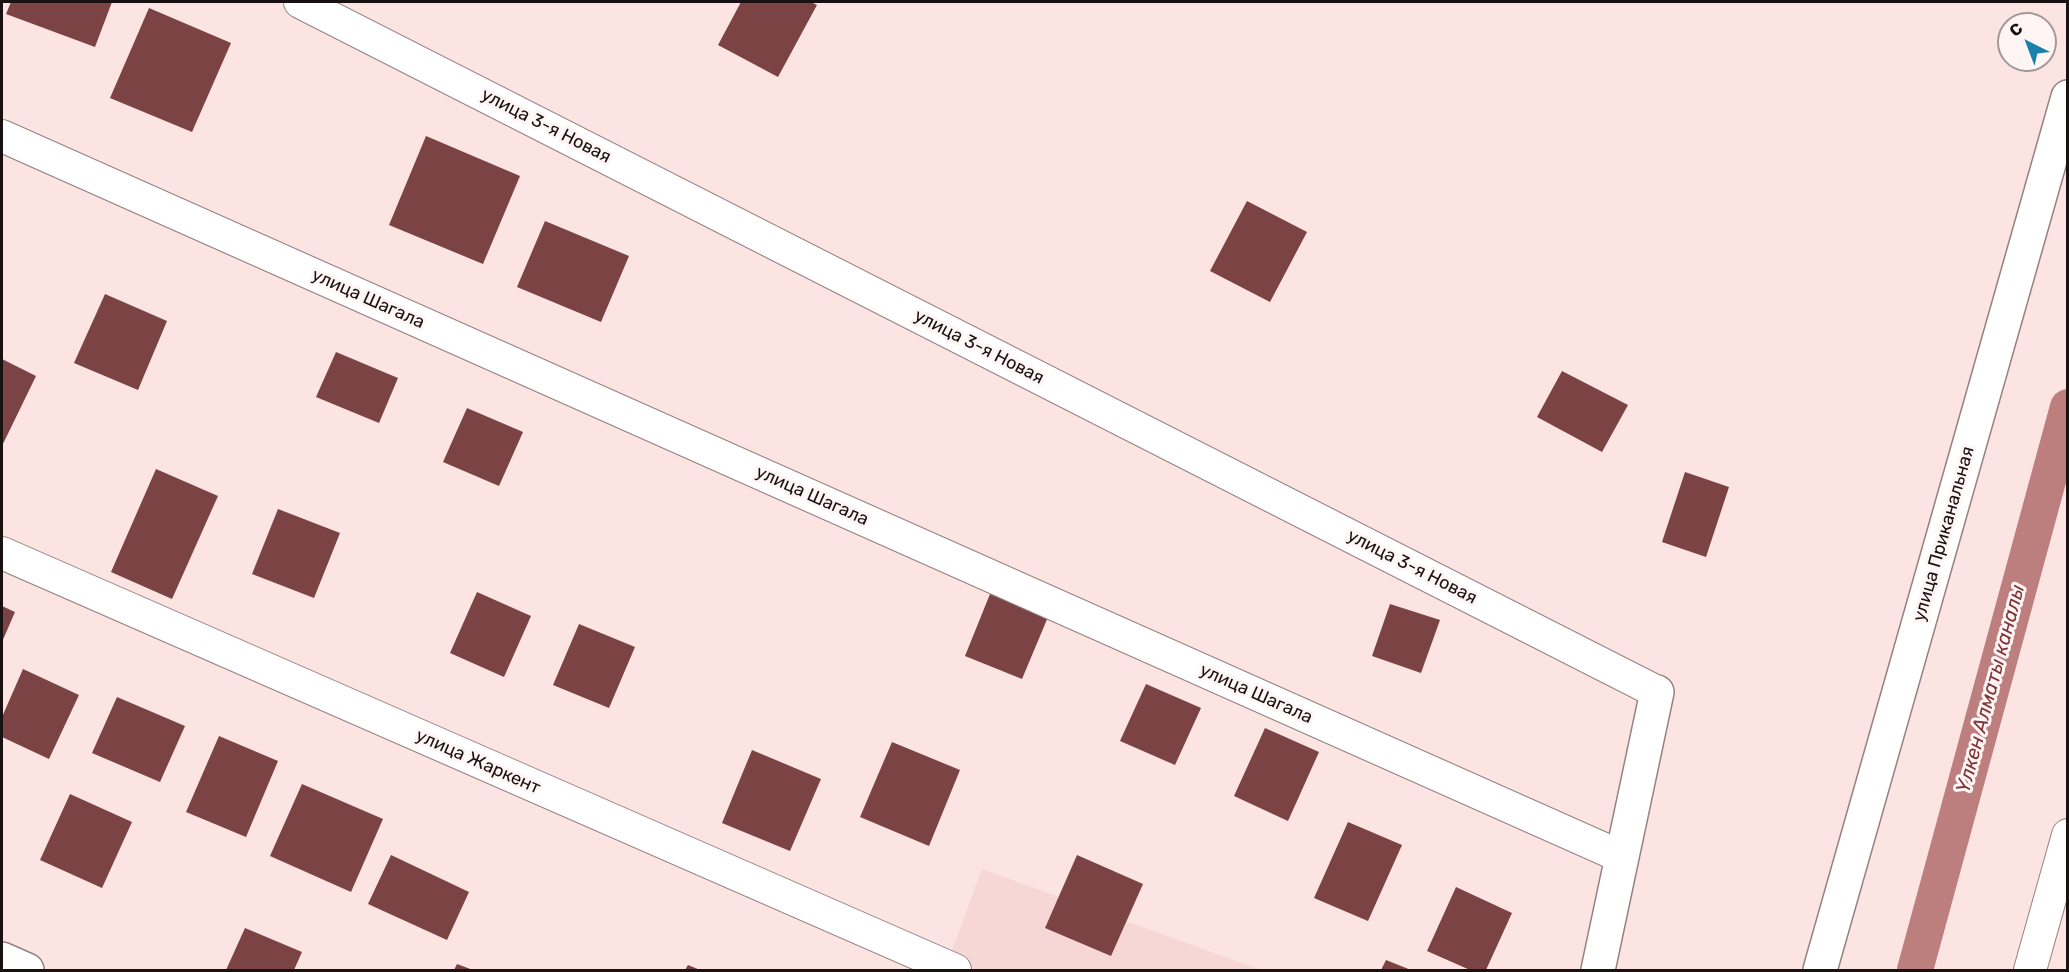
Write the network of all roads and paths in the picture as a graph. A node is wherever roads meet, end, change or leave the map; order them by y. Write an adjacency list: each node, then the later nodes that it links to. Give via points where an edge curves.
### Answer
1 (300, 2): 5 (street, улица 3-я Новая)
2 (2067, 97): 12 (main road, улица Приканальная)
3 (2, 136): 7 (street, улица Шагала)
4 (2, 553): 10 (street, улица Жаркент)
5 (1657, 692): 7 (main road)
6 (2067, 835): 13 (street)
7 (1622, 857): 11 (main road)
8 (2, 959): 9 (main road)
9 (27, 970)
10 (955, 970)
11 (1598, 970)
12 (1820, 970)
13 (2030, 970)

